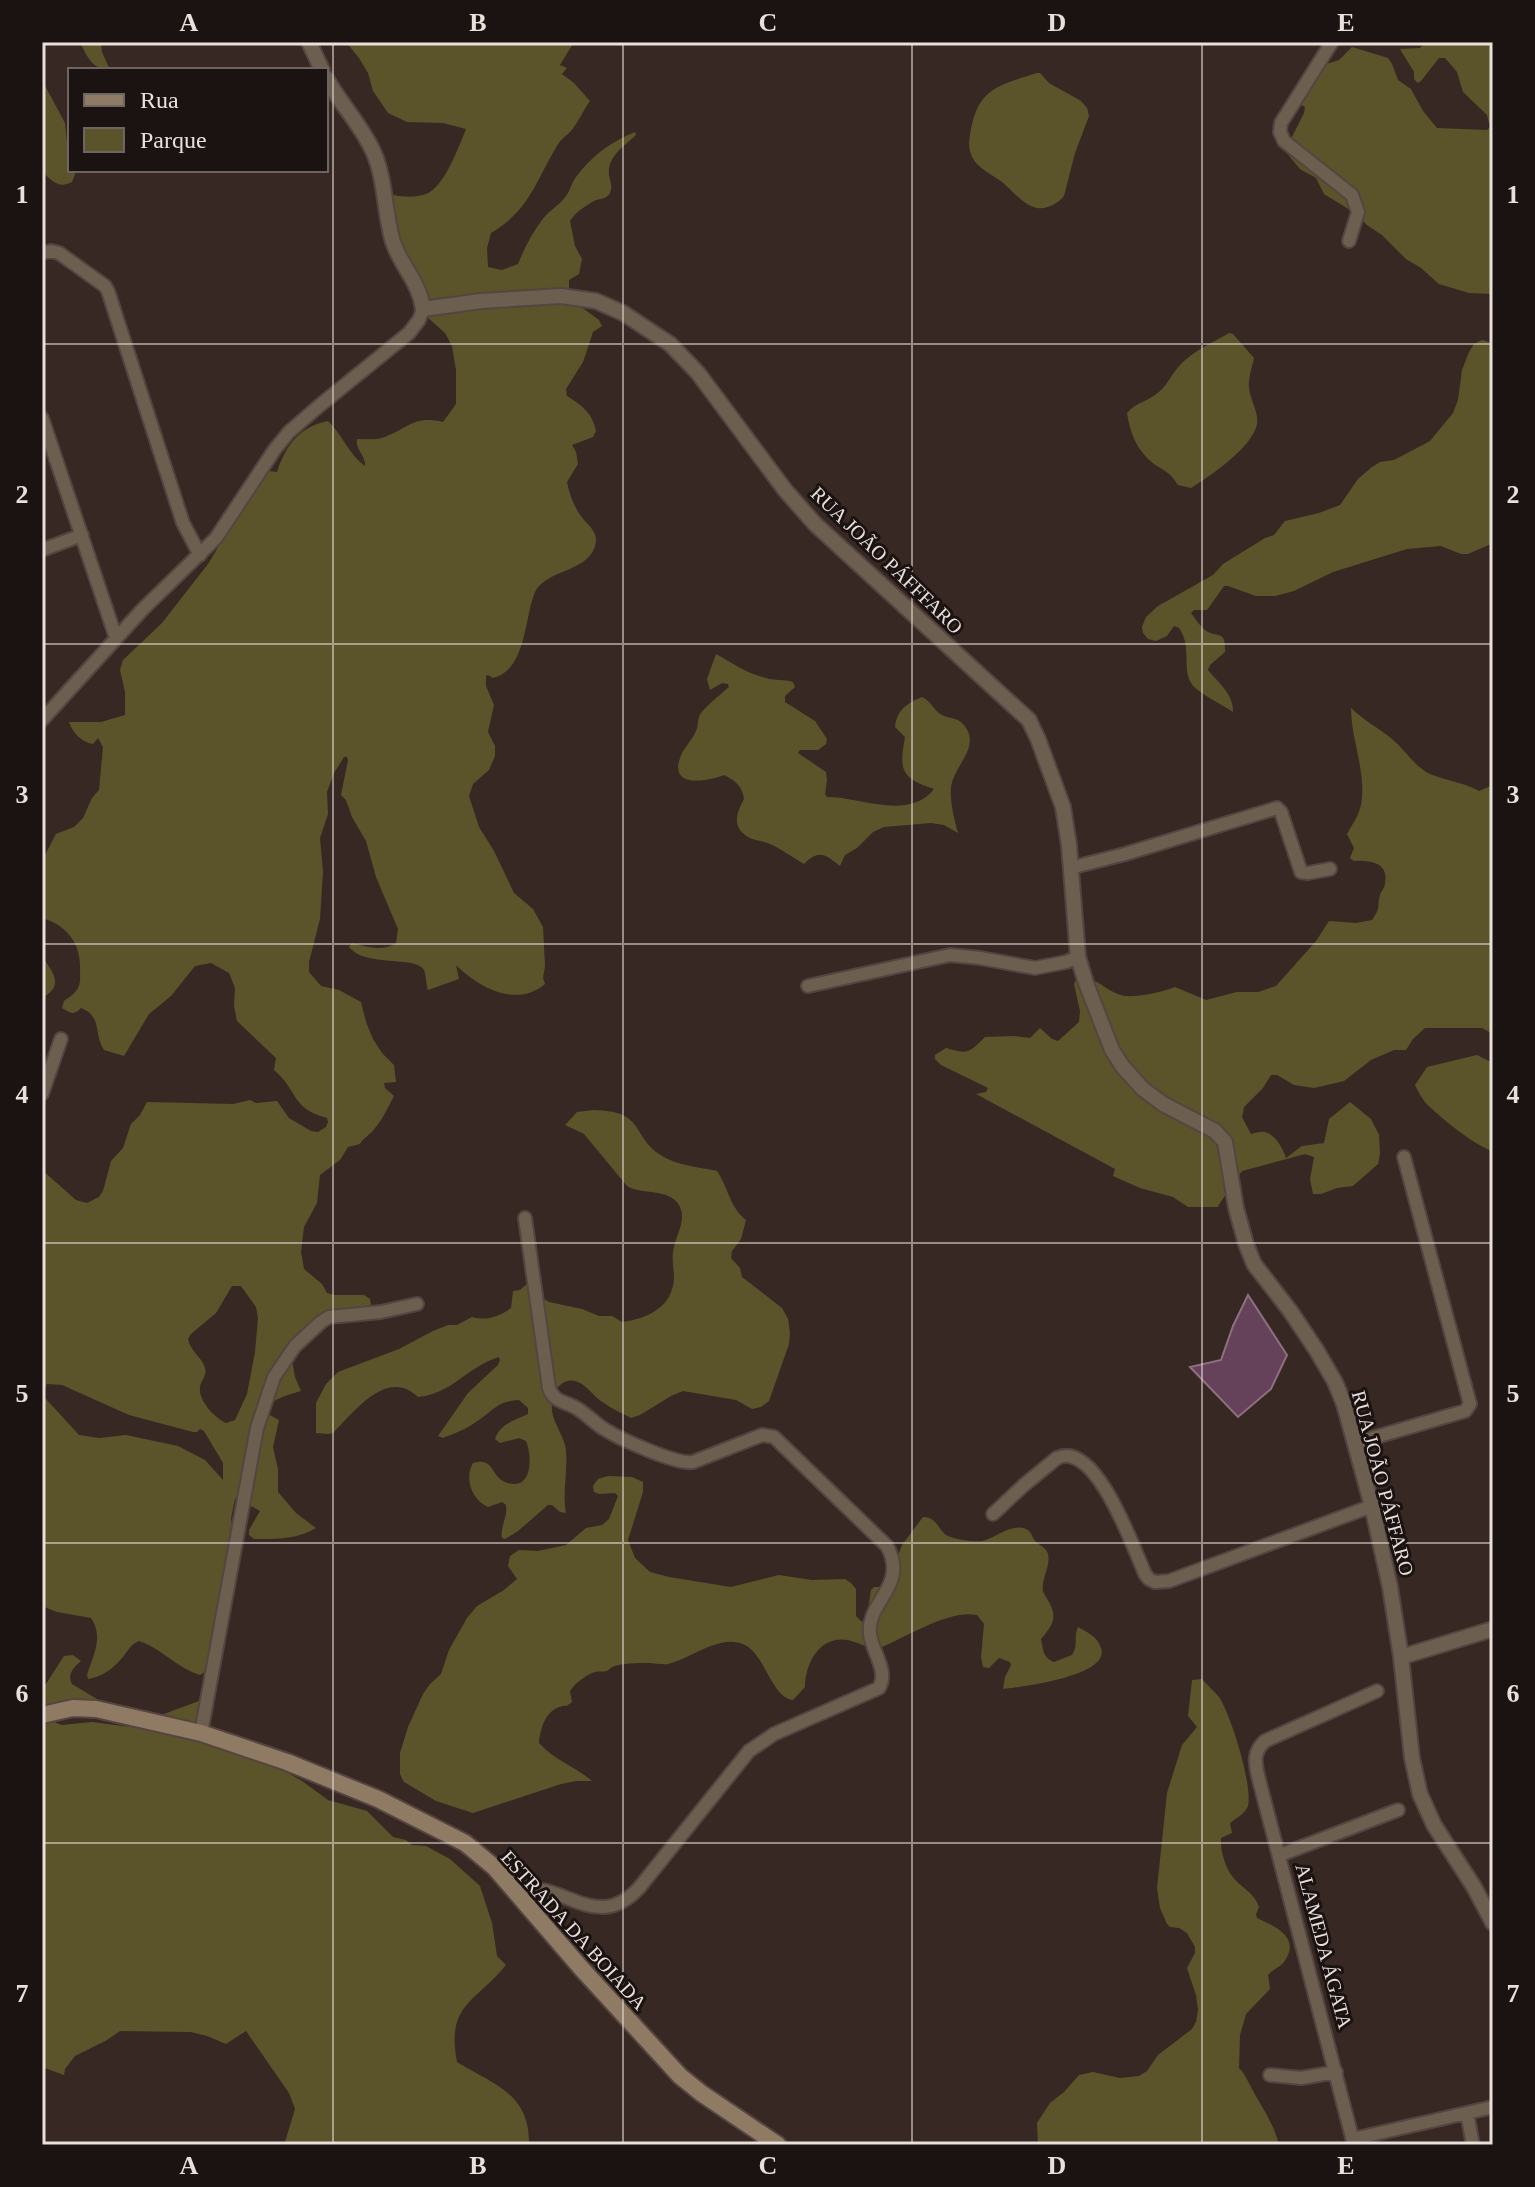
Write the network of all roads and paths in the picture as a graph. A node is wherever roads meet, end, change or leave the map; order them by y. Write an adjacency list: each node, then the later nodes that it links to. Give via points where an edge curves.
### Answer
1 (309, 42): 3 (street)
2 (1332, 42): 5 (street, via 1280,132 1284,141 1352,195 1358,212)
3 (321, 68)
4 (328, 81): 7 (street, via 374,154 394,244 415,281)
5 (1349, 241)
6 (42, 253): 12 (street, via 59,253 108,291 183,523)
7 (423, 309): 12 (street, via 409,333 289,432); 15 (street, RUA JOÃO PÁFFFARO, via 576,297 608,306 670,344 815,524 1029,720 1063,807)
8 (42, 418): 9 (street)
9 (47, 452): 10 (street)
10 (82, 535): 11 (street); 13 (street)
11 (42, 550)
12 (200, 555): 13 (street)
13 (116, 638): 14 (street)
14 (42, 720)
15 (1070, 868): 16 (street, via 1277,808 1301,872); 17 (street, RUA JOÃO PÁFFFARO)
16 (1330, 869)
17 (1080, 964): 18 (street, via 1035,968 950,955); 24 (street, RUA JOÃO PÁFFARO, via 1123,1067 1163,1104 1215,1131 1225,1142 1236,1208 1254,1264 1327,1367)
18 (808, 986)
19 (61, 1039): 20 (street)
20 (42, 1094)
21 (1404, 1157): 24 (street, via 1470,1404 1465,1411)
22 (525, 1218): 34 (street, via 551,1395 616,1436 681,1463 762,1435 774,1437 887,1546 894,1563 870,1624 882,1675 879,1688 774,1734 749,1751 620,1905 597,1908 538,1888)
23 (417, 1304): 31 (street, via 329,1317 295,1346 274,1377 257,1428)
24 (1355, 1443): 25 (street, RUA JOÃO PÁFFARO)
25 (1372, 1506): 26 (street, via 1160,1582 1145,1574 1102,1484 1076,1458 1057,1458); 28 (street, RUA JOÃO PÁFFARO)
26 (993, 1514)
27 (1493, 1629): 28 (street)
28 (1401, 1657): 35 (street, RUA JOÃO PÁFFARO, via 1420,1794)
29 (1377, 1691): 33 (street, ALAMEDA ÁGATA, via 1259,1747 1258,1776)
30 (42, 1715): 31 (main road, ESTRADA DA BOIADA, via 96,1709)
31 (201, 1733): 34 (main road, ESTRADA DA BOIADA, via 378,1799 465,1843)
32 (1398, 1810): 33 (street)
33 (1280, 1855): 36 (street, ALAMEDA ÁGATA)
34 (515, 1890): 41 (main road, ESTRADA DA BOIADA, via 680,2076)
35 (1493, 1923)
36 (1336, 2072): 37 (street, via 1301,2078); 40 (street, ALAMEDA ÁGATA)
37 (1270, 2075)
38 (1493, 2107): 39 (street)
39 (1467, 2113): 40 (street); 42 (street)
40 (1354, 2142)
41 (778, 2145)
42 (1473, 2145)

